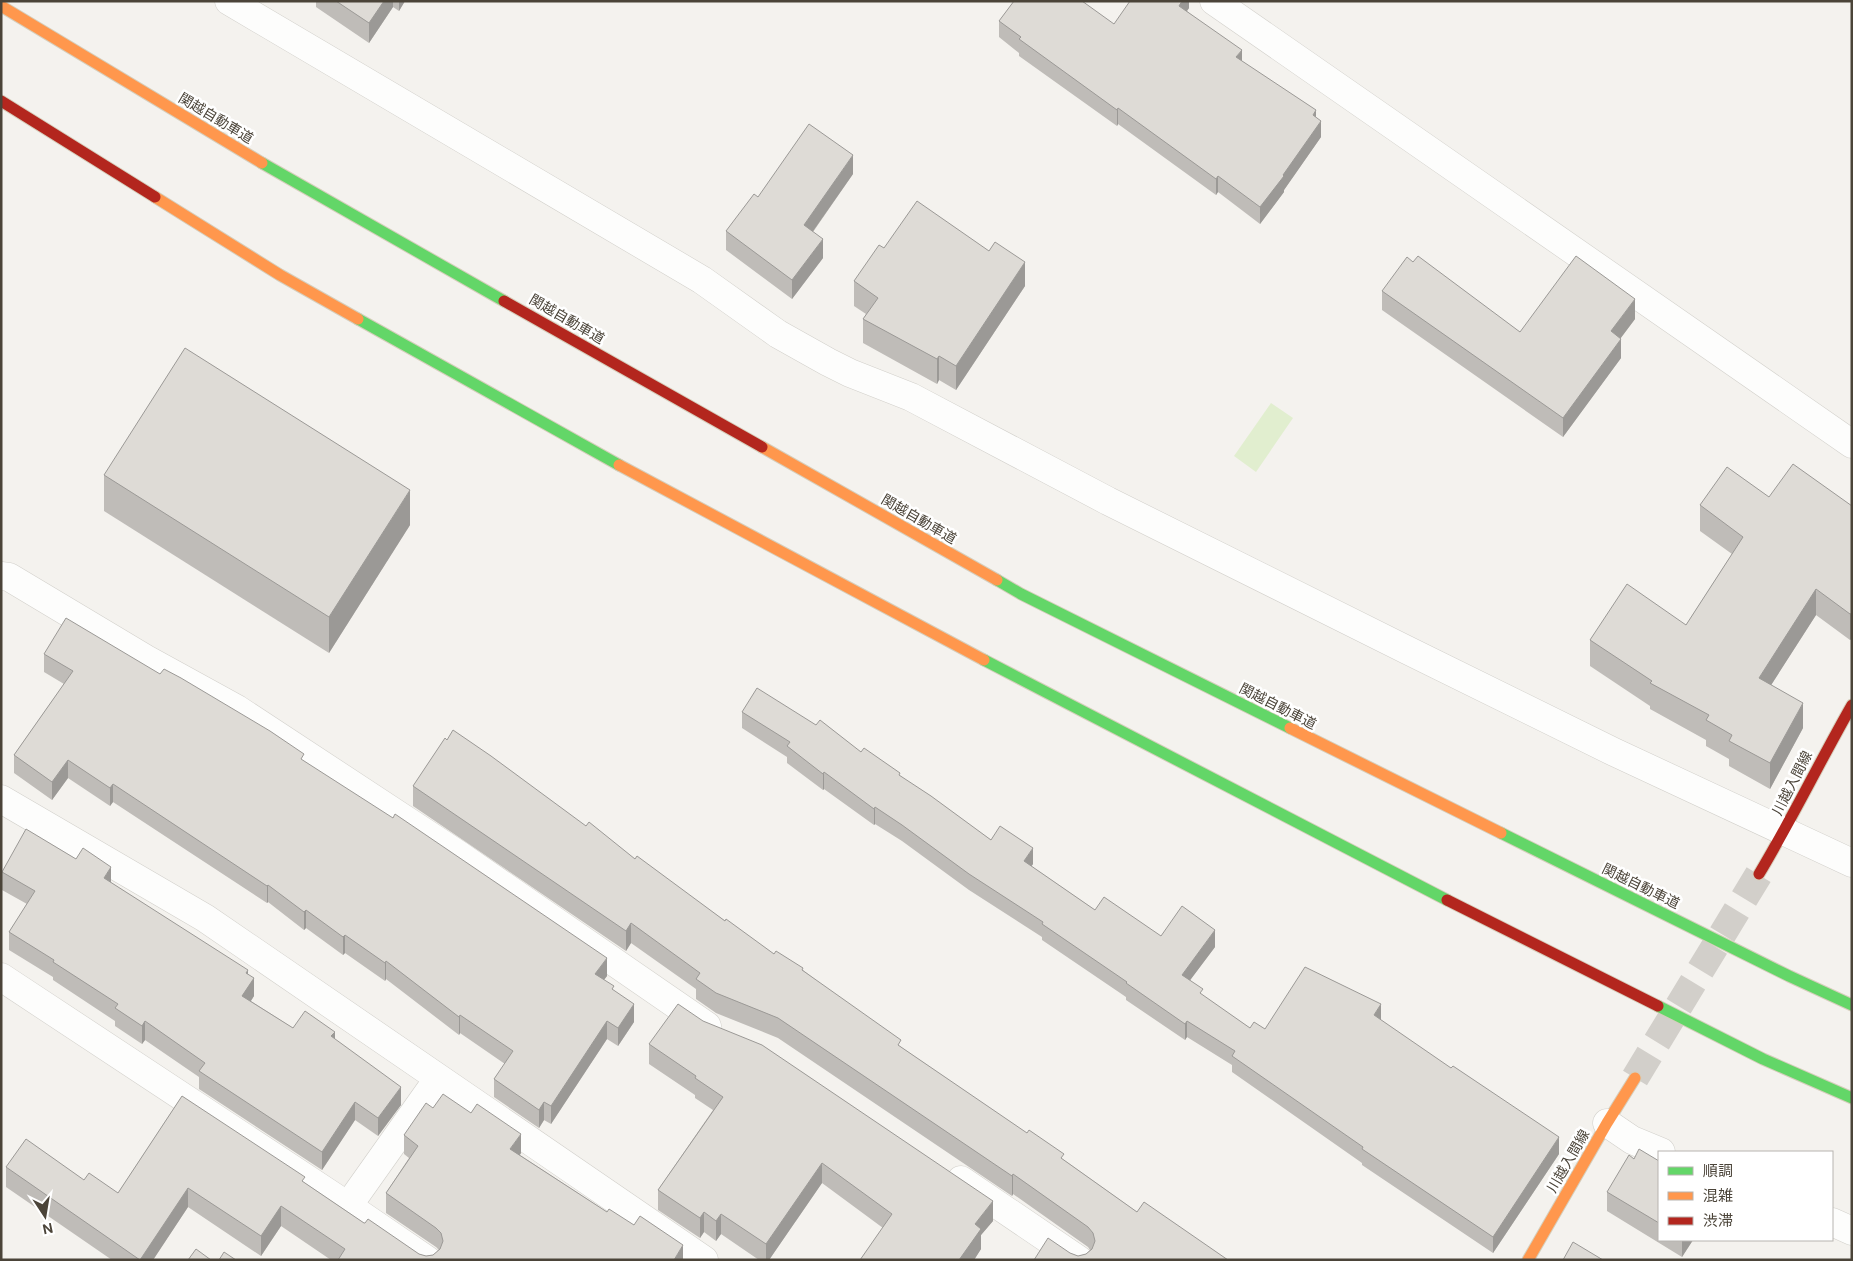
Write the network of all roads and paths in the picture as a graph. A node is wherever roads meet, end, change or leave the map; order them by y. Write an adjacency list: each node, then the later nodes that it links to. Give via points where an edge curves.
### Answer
1 (228, 1): 9 (street, via 702,280 778,334 843,370 911,397 1108,501 1398,646)
2 (1214, 1): 5 (street)
3 (1, 6): 13 (main road, 関越自動車道, via 296,183 1021,594)
4 (1, 101): 17 (main road, via 280,275 665,490 1006,672 1382,866 1763,1059)
5 (1852, 444)
6 (1, 576): 14 (street, via 10,577 146,659 237,709 468,861 709,1027)
7 (1852, 705): 9 (main road, 川越入間線)
8 (1, 799): 16 (street, via 205,918)
9 (1785, 831): 10 (street); 11 (main road, 川越入間線)
10 (1852, 863)
11 (1759, 874)
12 (1, 977): 21 (street)
13 (1852, 1005)
14 (726, 1034)
15 (1635, 1078): 18 (main road, 川越入間線)
16 (438, 1079): 21 (street); 25 (street)
17 (1852, 1098)
18 (1607, 1123): 19 (street, via 1632,1140); 27 (main road, 川越入間線)
19 (1659, 1151)
20 (940, 1166): 26 (street)
21 (348, 1206): 24 (street)
22 (1833, 1222): 23 (street)
23 (1852, 1231)
24 (427, 1260)
25 (704, 1260)
26 (1079, 1260)
27 (1528, 1260)

